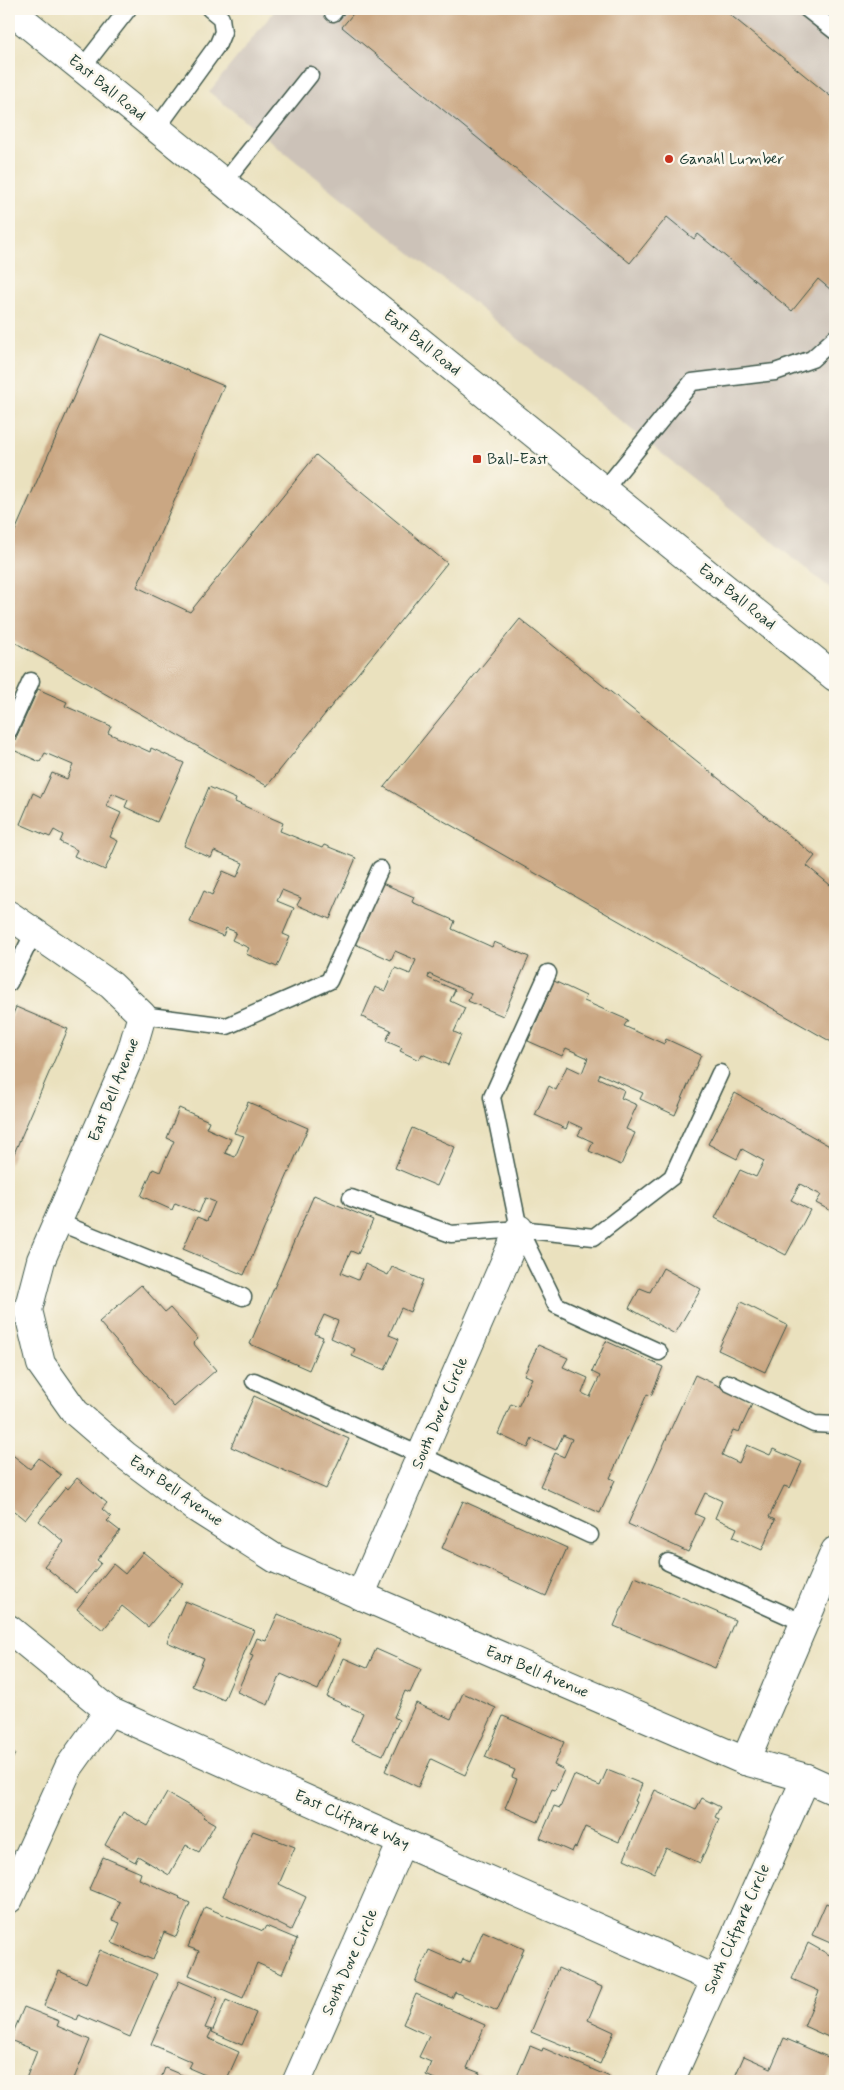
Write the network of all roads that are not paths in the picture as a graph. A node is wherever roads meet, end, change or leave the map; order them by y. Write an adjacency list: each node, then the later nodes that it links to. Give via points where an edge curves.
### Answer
1 (128, 9): 6 (lane)
2 (210, 9): 8 (lane, via 221,18 223,32 218,44)
3 (807, 9): 5 (lane)
4 (20, 12): 6 (street, East Ball Road)
5 (835, 31)
6 (82, 68): 8 (street, East Ball Road)
7 (310, 75): 9 (lane)
8 (157, 128): 9 (street, East Ball Road)
9 (224, 183): 11 (street, East Ball Road)
10 (835, 338): 11 (lane, via 812,359 775,372 692,382)
11 (604, 490): 12 (street, East Ball Road)
12 (835, 677)
13 (31, 681): 14 (lane)
14 (9, 730)
15 (380, 869): 20 (lane, via 329,981 226,1026)
16 (9, 915): 17 (street, East Bell Avenue)
17 (34, 932): 19 (lane); 20 (street, East Bell Avenue, via 111,985)
18 (548, 972): 24 (lane, via 492,1098)
19 (9, 983)
20 (142, 1015): 23 (street, East Bell Avenue, via 131,1054)
21 (720, 1073): 24 (lane, via 672,1178 594,1237)
22 (351, 1198): 24 (lane, via 451,1234)
23 (58, 1222): 25 (lane); 34 (street, East Bell Avenue, via 41,1260 28,1310 41,1364 75,1412 126,1456 196,1508 276,1559)
24 (519, 1229): 26 (lane, via 556,1304); 30 (street, South Dover Circle)
25 (243, 1297)
26 (659, 1352)
27 (254, 1381): 30 (lane)
28 (728, 1382): 29 (lane, via 814,1424)
29 (835, 1426)
30 (422, 1456): 31 (lane); 34 (street, South Dover Circle)
31 (590, 1534)
32 (835, 1551): 35 (street)
33 (668, 1562): 35 (lane)
34 (360, 1596): 38 (street, East Bell Avenue)
35 (804, 1623): 38 (street)
36 (9, 1629): 37 (street, East Clifpark Way)
37 (109, 1711): 41 (street, East Clifpark Way); 42 (street, via 69,1768)
38 (745, 1761): 39 (street, East Bell Avenue)
39 (806, 1778): 40 (street, East Bell Avenue); 43 (street, South Clifpark Circle)
40 (835, 1791)
41 (402, 1842): 43 (street, East Clifpark Way); 44 (street, South Dove Circle)
42 (9, 1899)
43 (714, 1979): 45 (street, South Clifpark Circle)
44 (298, 2081)
45 (670, 2081)

